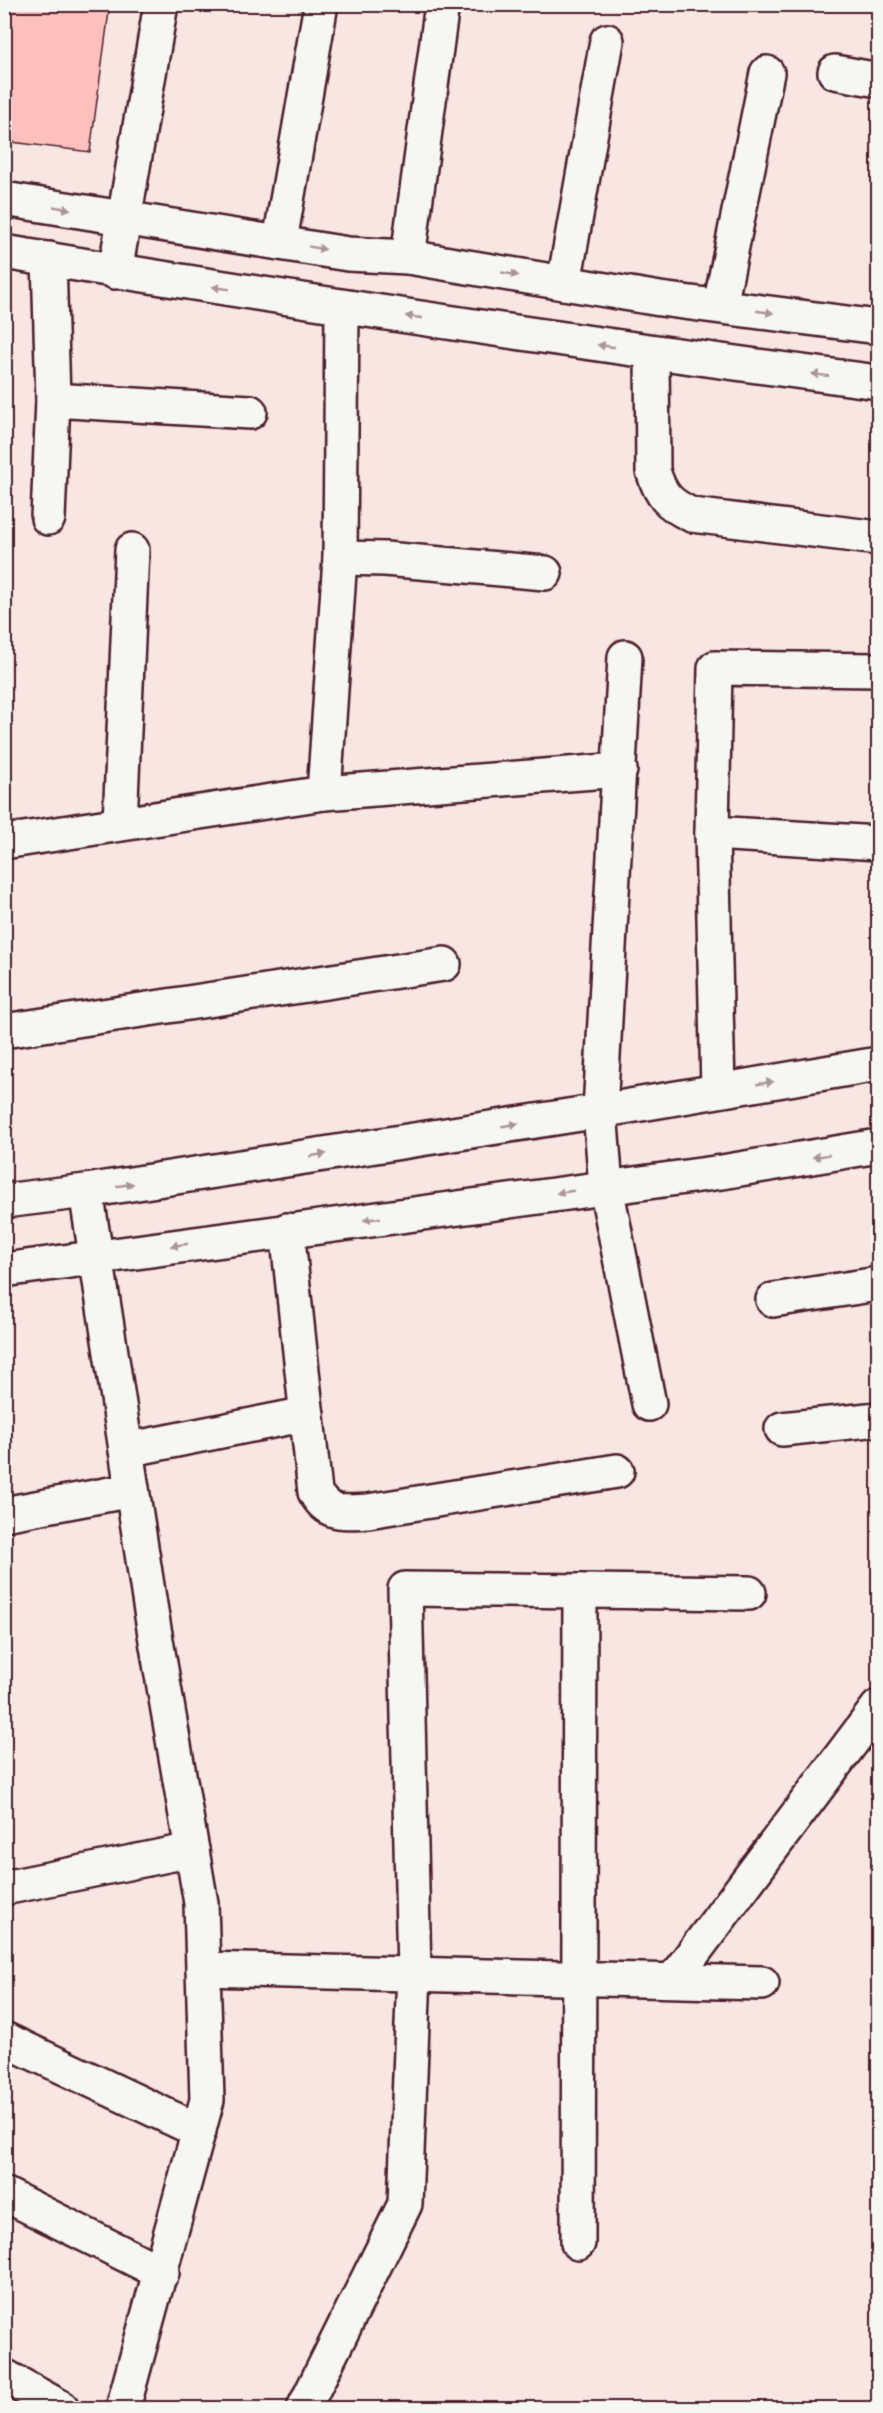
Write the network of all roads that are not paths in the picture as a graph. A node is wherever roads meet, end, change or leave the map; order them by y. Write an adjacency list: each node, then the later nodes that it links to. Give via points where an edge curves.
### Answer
1 (161, 4): 9 (street)
2 (321, 4): 10 (street)
3 (442, 4): 12 (street)
4 (607, 41): 15 (street)
5 (835, 72): 7 (street)
6 (767, 73): 16 (street)
7 (879, 80)
8 (4, 198): 9 (street, one-way to 9)
9 (125, 218): 10 (street); 14 (street)
10 (280, 242): 12 (street, one-way to 12, via 348,254)
11 (4, 252): 13 (street)
12 (408, 257): 15 (street, one-way to 15)
13 (49, 260): 14 (street); 21 (street)
14 (115, 272): 17 (street, one-way to 14)
15 (564, 284): 16 (street)
16 (720, 306): 18 (street, one-way to 18)
17 (342, 307): 19 (street, one-way to 17); 26 (street)
18 (879, 327)
19 (652, 353): 20 (street, one-way to 19); 24 (street, via 653,471 659,489 673,506 692,515)
20 (879, 382)
21 (53, 400): 22 (street); 23 (street)
22 (250, 412)
23 (48, 518)
24 (879, 538)
25 (132, 550): 32 (street)
26 (339, 558): 27 (street); 31 (street)
27 (545, 573)
28 (625, 657): 30 (street)
29 (879, 670): 33 (street, via 715,668)
30 (620, 770): 31 (street); 40 (street)
31 (324, 793): 32 (street)
32 (120, 822): 34 (street)
33 (712, 833): 35 (street); 39 (street)
34 (4, 842)
35 (879, 843)
36 (444, 964): 37 (street)
37 (4, 1031)
38 (879, 1064): 39 (street, one-way to 38)
39 (718, 1090): 40 (street)
40 (600, 1111): 42 (street); 43 (street, one-way to 40)
41 (879, 1146): 42 (street, one-way to 42)
42 (606, 1186): 45 (street, one-way to 45); 50 (street)
43 (86, 1191): 44 (street); 46 (street)
44 (4, 1200)
45 (287, 1230): 46 (street, one-way to 46); 51 (street)
46 (96, 1256): 47 (street); 54 (street)
47 (4, 1270)
48 (879, 1284): 49 (street)
49 (773, 1300)
50 (649, 1404)
51 (307, 1414): 54 (street); 55 (street, via 315,1492 322,1505 338,1512 368,1511)
52 (879, 1419): 53 (street)
53 (782, 1430)
54 (126, 1450): 56 (street)
55 (617, 1471)
56 (132, 1490): 57 (street); 61 (street)
57 (4, 1514)
58 (580, 1591): 59 (street); 64 (street, via 405,1589); 65 (street)
59 (749, 1593)
60 (879, 1707): 66 (street)
61 (192, 1850): 62 (street); 63 (street, via 201,1903)
62 (4, 1888)
63 (203, 1969): 64 (street); 69 (street, via 207,2100)
64 (414, 1973): 65 (street); 76 (street, via 405,2204)
65 (579, 1978): 66 (street); 71 (street)
66 (673, 1980): 67 (street)
67 (762, 1983)
68 (4, 2039): 69 (street)
69 (199, 2131): 72 (street)
70 (4, 2194): 72 (street)
71 (578, 2243)
72 (162, 2273): 75 (street)
73 (4, 2376): 74 (street)
74 (62, 2409)
75 (123, 2409)
76 (304, 2409)

